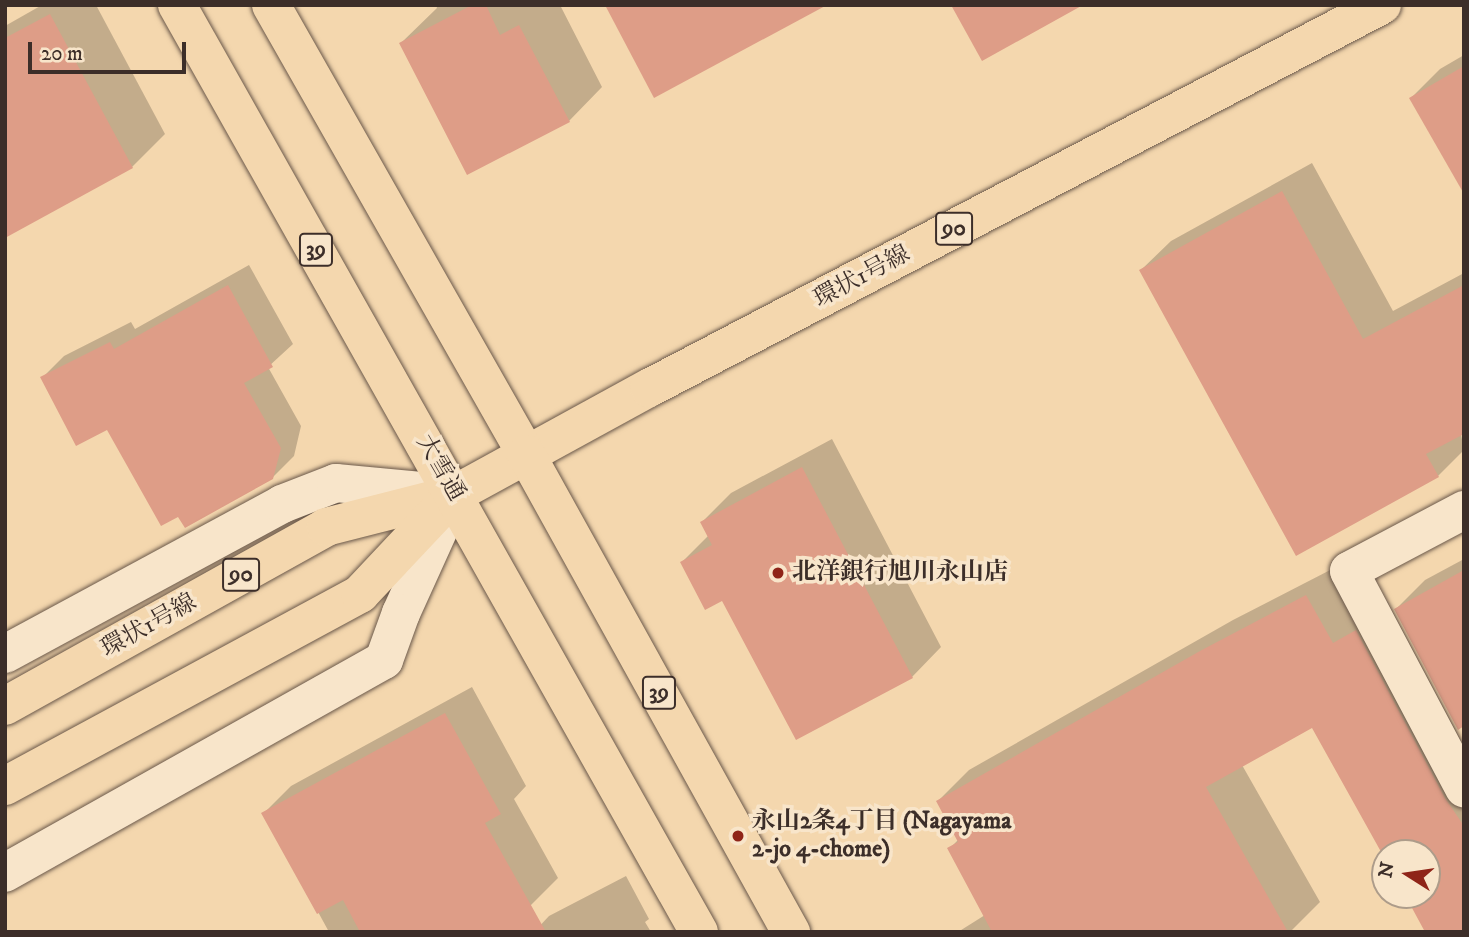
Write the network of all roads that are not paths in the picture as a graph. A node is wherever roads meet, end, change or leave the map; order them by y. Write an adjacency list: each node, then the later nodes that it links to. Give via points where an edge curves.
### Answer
1 (177, 5): 5 (main road, 大雪通 / 39)
2 (271, 5): 4 (main road, 39)
3 (1382, 5): 4 (main road, 環状1号線 / 90)
4 (526, 454): 5 (main road, 環状1号線 / 90); 13 (main road, 39)
5 (455, 494): 7 (street, via 336,483 282,503); 8 (main road, 環状1号線 / 90, via 326,527); 9 (main road, 環状1号線 / 90, via 360,594); 11 (street, via 384,660); 12 (main road, 大雪通 / 39)
6 (1464, 509): 10 (street, via 1349,571)
7 (5, 654)
8 (5, 706)
9 (5, 786)
10 (1464, 788)
11 (5, 873)
12 (699, 932)
13 (791, 932)

